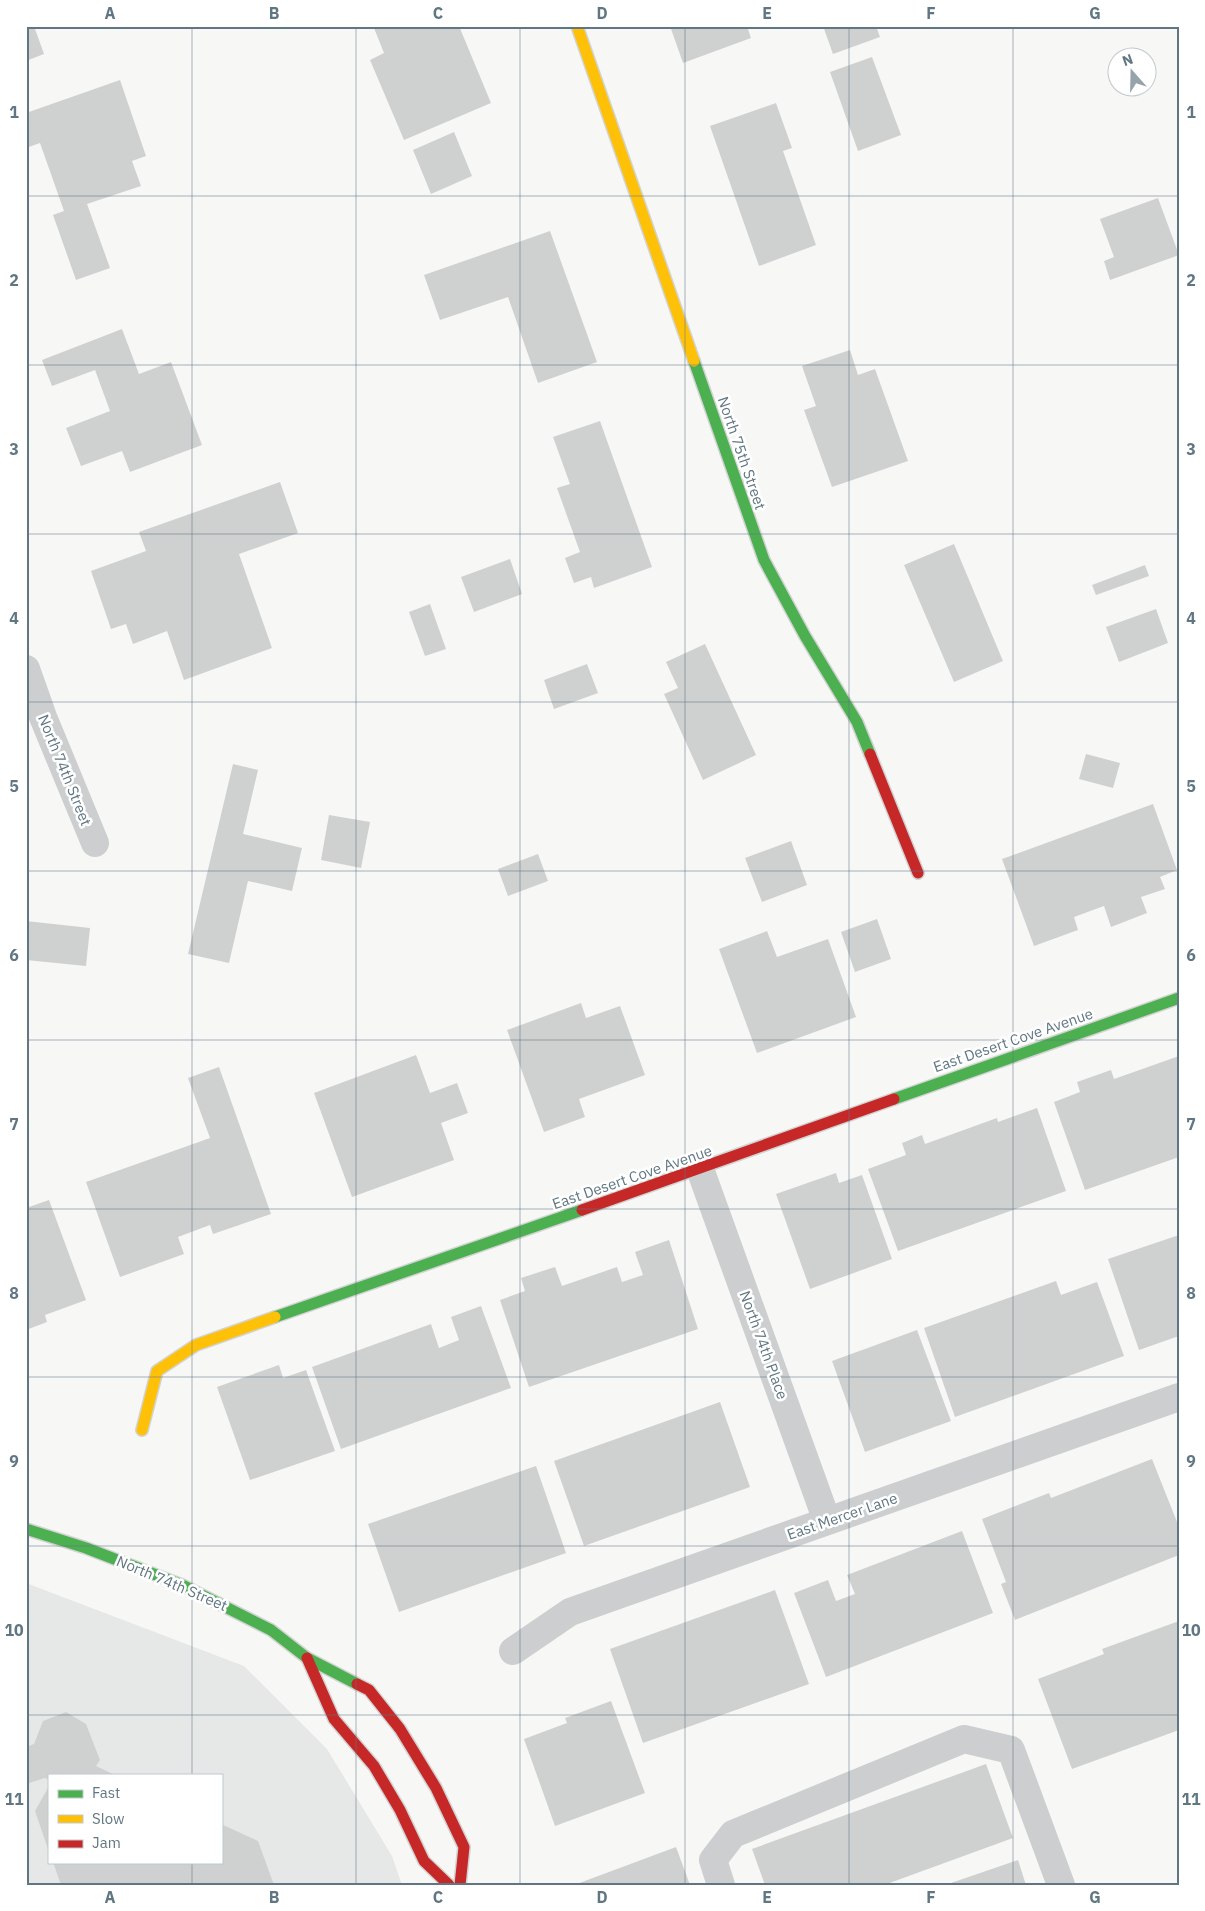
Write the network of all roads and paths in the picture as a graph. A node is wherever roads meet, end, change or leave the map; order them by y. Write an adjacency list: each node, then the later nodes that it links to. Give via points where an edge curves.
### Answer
1 (577, 26): 4 (street, North 75th Street, via 764,560 857,722)
2 (26, 669): 3 (street, North 74th Street)
3 (95, 843)
4 (918, 873)
5 (1179, 998): 6 (street, East Desert Cove Avenue)
6 (700, 1169): 8 (street, East Desert Cove Avenue, via 196,1345 157,1371); 9 (street, North 74th Place)
7 (1179, 1397): 9 (street, East Mercer Lane)
8 (142, 1430)
9 (827, 1521): 11 (street, East Mercer Lane, via 570,1612)
10 (26, 1529): 12 (street, North 74th Street, via 182,1585 271,1630)
11 (513, 1651)
12 (307, 1658): 13 (street, North 74th Street, via 334,1719 374,1766 400,1810 424,1861); 14 (street, North 74th Street, via 369,1690 400,1729 436,1788 464,1847)
13 (449, 1885)
14 (460, 1885)
15 (722, 1885): 16 (street, via 713,1860 733,1834 964,1739 1011,1750)
16 (1061, 1885)

